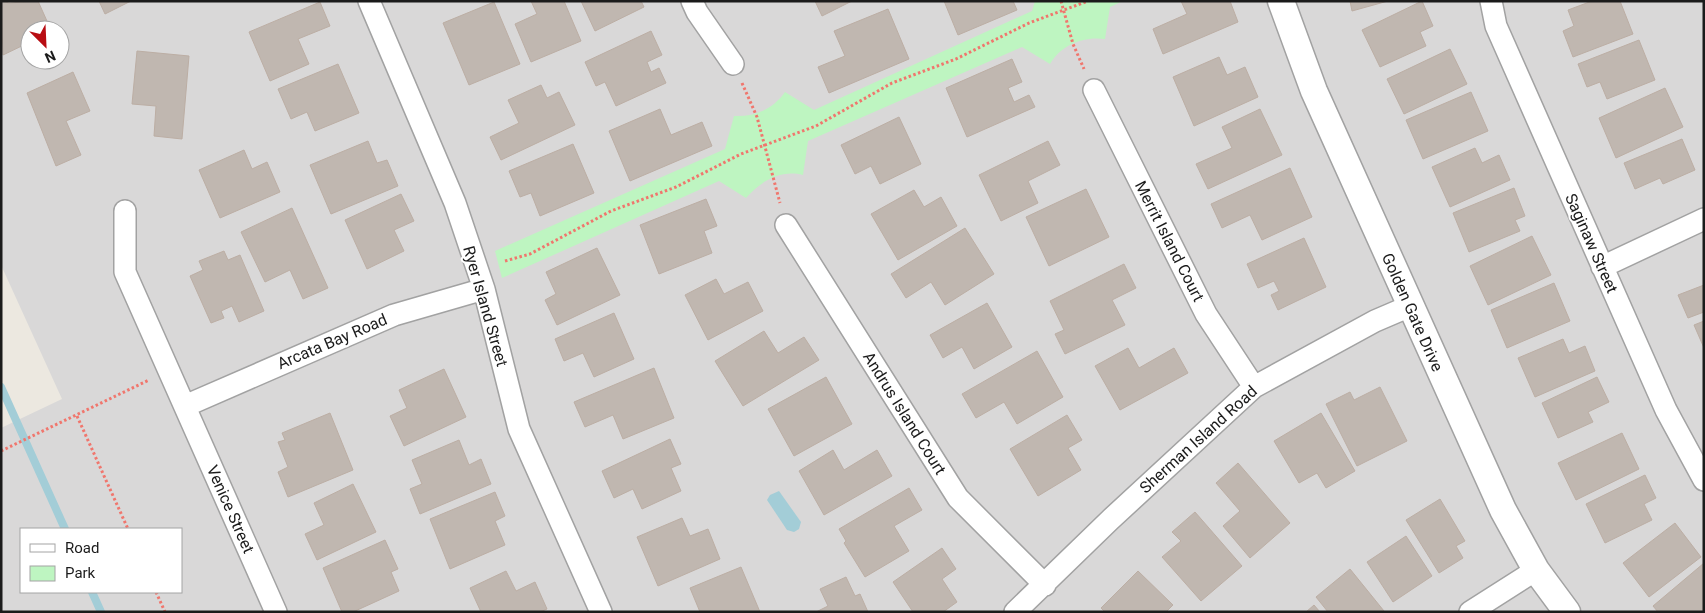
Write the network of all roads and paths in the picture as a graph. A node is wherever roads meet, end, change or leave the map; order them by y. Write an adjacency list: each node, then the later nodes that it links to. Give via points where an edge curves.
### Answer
1 (369, 1): 16 (street, Ryer Island Street, via 455,203)
2 (692, 1): 8 (street)
3 (1061, 1): 7 (path)
4 (1088, 1): 7 (path)
5 (1281, 1): 17 (street, Golden Gate Drive, via 1314,91)
6 (1491, 1): 15 (street, Saginaw Street, via 1496,26)
7 (1062, 10): 9 (path, via 1072,44); 10 (path, via 956,59 892,83 816,126)
8 (733, 64): 10 (path, via 757,117)
9 (1094, 90): 19 (street, Merrit Island Court, via 1206,314)
10 (765, 145): 13 (path); 14 (path, via 710,168 676,187 611,211 530,254)
11 (125, 211): 20 (street, Venice Street, via 125,272)
12 (1704, 219): 15 (street)
13 (786, 225): 26 (street, Andrus Island Court, via 958,498)
14 (505, 261)
15 (1602, 267): 23 (street, Saginaw Street, via 1666,410)
16 (484, 289): 20 (street, Arcata Bay Road, via 394,315); 30 (street, Ryer Island Street, via 520,429)
17 (1410, 306): 19 (street, Sherman Island Road, via 1375,321); 25 (street, Golden Gate Drive, via 1503,510)
18 (150, 379): 21 (path)
19 (1254, 387): 26 (street, Sherman Island Road, via 1111,518)
20 (185, 406): 29 (street, Venice Street)
21 (77, 416): 22 (path); 24 (path)
22 (1, 451)
23 (1704, 480)
24 (128, 528)
25 (1536, 570): 32 (street); 33 (street, Golden Gate Drive)
26 (1045, 585): 31 (street, Sherman Island Road)
27 (156, 593): 28 (path)
28 (165, 612)
29 (276, 612)
30 (601, 612)
31 (1015, 612)
32 (1470, 612)
33 (1567, 612)

